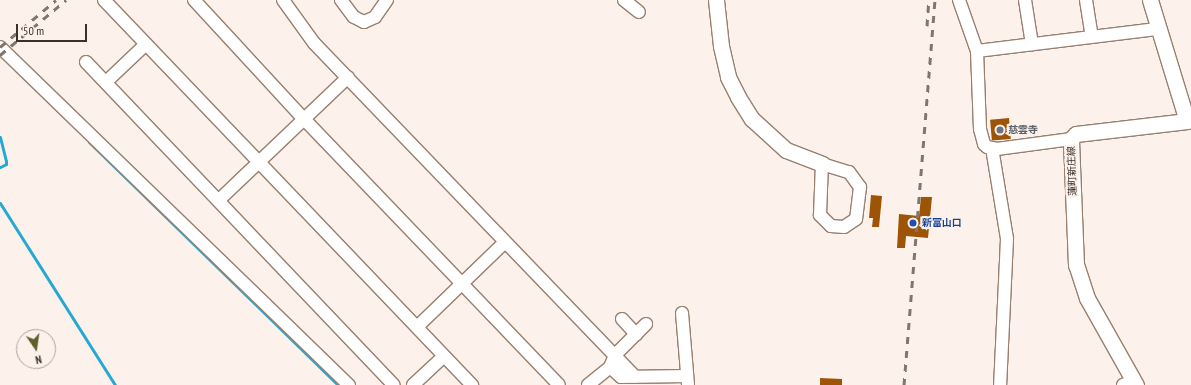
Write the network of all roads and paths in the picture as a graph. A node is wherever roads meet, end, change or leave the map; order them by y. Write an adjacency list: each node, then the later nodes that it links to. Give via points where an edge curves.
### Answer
1 (105, 0): 15 (street)
2 (194, 0): 22 (street)
3 (282, 0): 20 (street, via 314,43)
4 (341, 0): 5 (street, via 354,17 364,22 376,17)
5 (387, 0)
6 (624, 0): 12 (street)
7 (716, 0): 27 (main road, via 720,46 728,77 752,119 786,150)
8 (959, 0): 18 (street)
9 (1025, 0): 16 (street)
10 (1086, 0): 14 (street)
11 (1150, 0): 13 (main road, 蓮町新庄線)
12 (639, 12)
13 (1157, 29): 14 (street); 23 (main road, 蓮町新庄線)
14 (1092, 37): 16 (street)
15 (146, 44): 21 (street); 26 (street)
16 (1032, 44): 18 (street)
17 (0, 47): 42 (street)
18 (977, 50): 25 (street, via 980,129 984,144)
19 (86, 62): 21 (street)
20 (348, 77): 22 (street); 29 (street)
21 (106, 82): 28 (street)
22 (304, 119): 26 (street); 30 (street)
23 (1189, 121): 24 (main road, 蓮町新庄線, via 1076,134)
24 (1071, 139): 25 (street); 41 (main road, 蓮町新庄線, via 1076,265 1087,298)
25 (992, 148): 48 (street, via 1007,239)
26 (259, 162): 28 (street); 34 (street)
27 (822, 164): 27 (street, via 849,172 860,187 856,219 844,227 831,226 820,214)
28 (219, 200): 43 (street)
29 (505, 242): 30 (street); 36 (street)
30 (463, 283): 34 (street); 46 (street)
31 (682, 313): 40 (street)
32 (622, 319): 35 (street)
33 (646, 324): 35 (street)
34 (417, 327): 37 (street)
35 (636, 334): 36 (street)
36 (615, 355): 38 (street); 39 (street)
37 (444, 356): 44 (street); 45 (street)
38 (610, 367): 39 (street, via 621,377); 47 (street)
39 (635, 377): 40 (street)
40 (687, 380)
41 (1131, 384)
42 (349, 385)
43 (394, 385)
44 (413, 385)
45 (472, 385)
46 (559, 385)
47 (588, 385)
48 (1000, 385)

